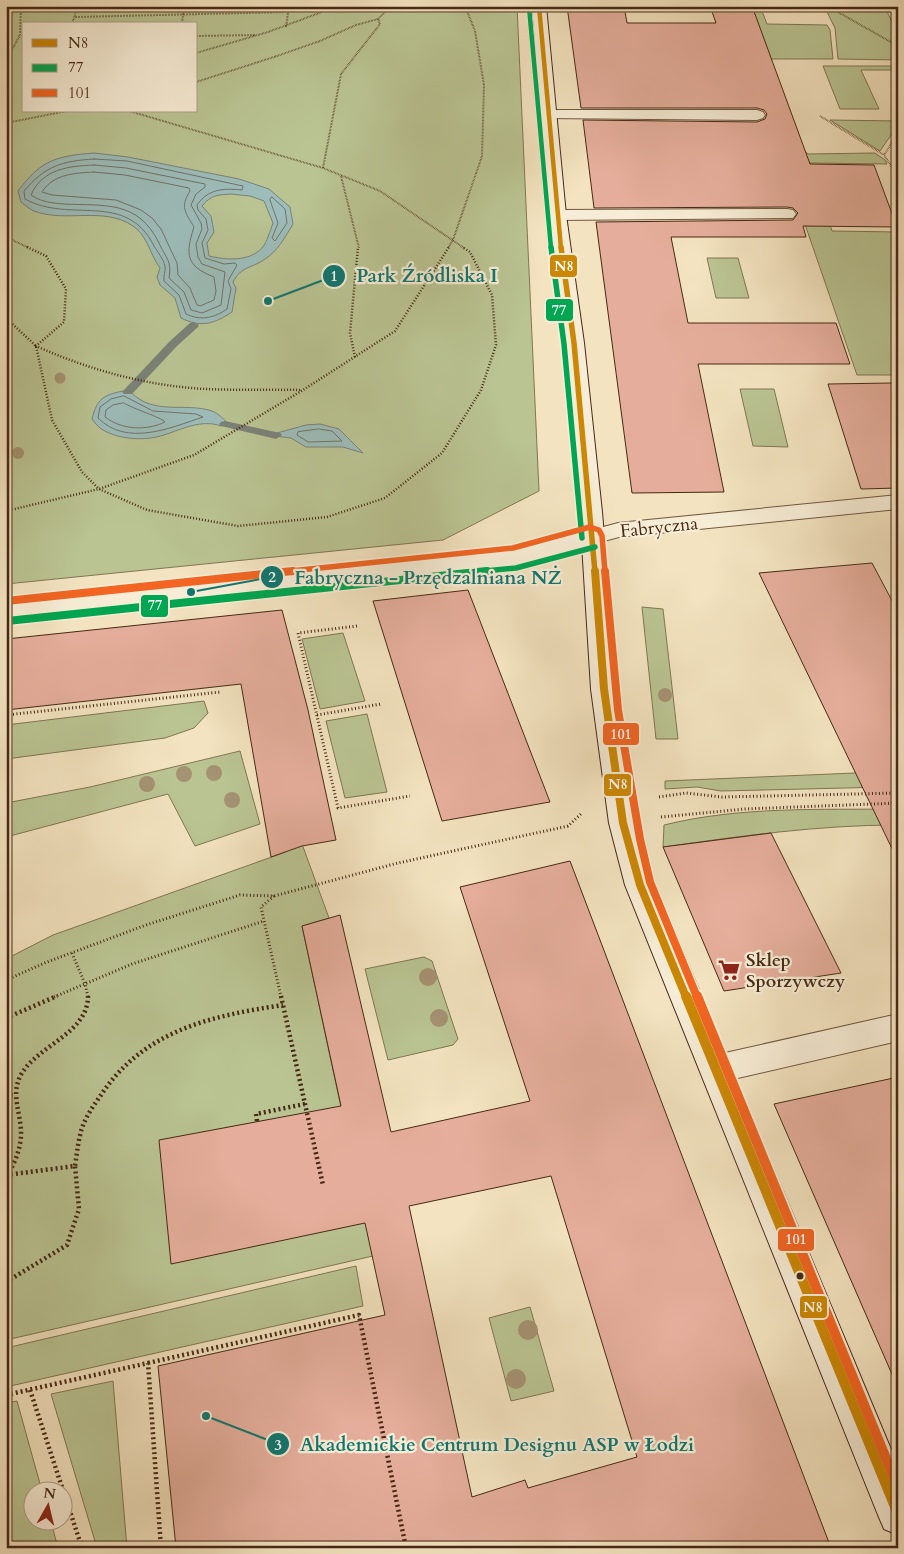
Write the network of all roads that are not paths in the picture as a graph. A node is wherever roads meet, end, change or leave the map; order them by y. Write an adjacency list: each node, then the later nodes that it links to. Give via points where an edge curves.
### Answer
1 (539, 6): 2 (street)
2 (549, 115): 3 (street); 5 (street)
3 (757, 116)
4 (787, 214): 5 (street)
5 (557, 215): 7 (street, via 574,344)
6 (898, 502): 7 (street, Fabryczna, via 618,530)
7 (592, 537): 8 (street, Fabryczna, via 516,558); 10 (street, via 604,689 627,841 640,885)
8 (6, 611)
9 (898, 1027): 10 (street)
10 (716, 1069): 11 (street)
11 (896, 1508)

